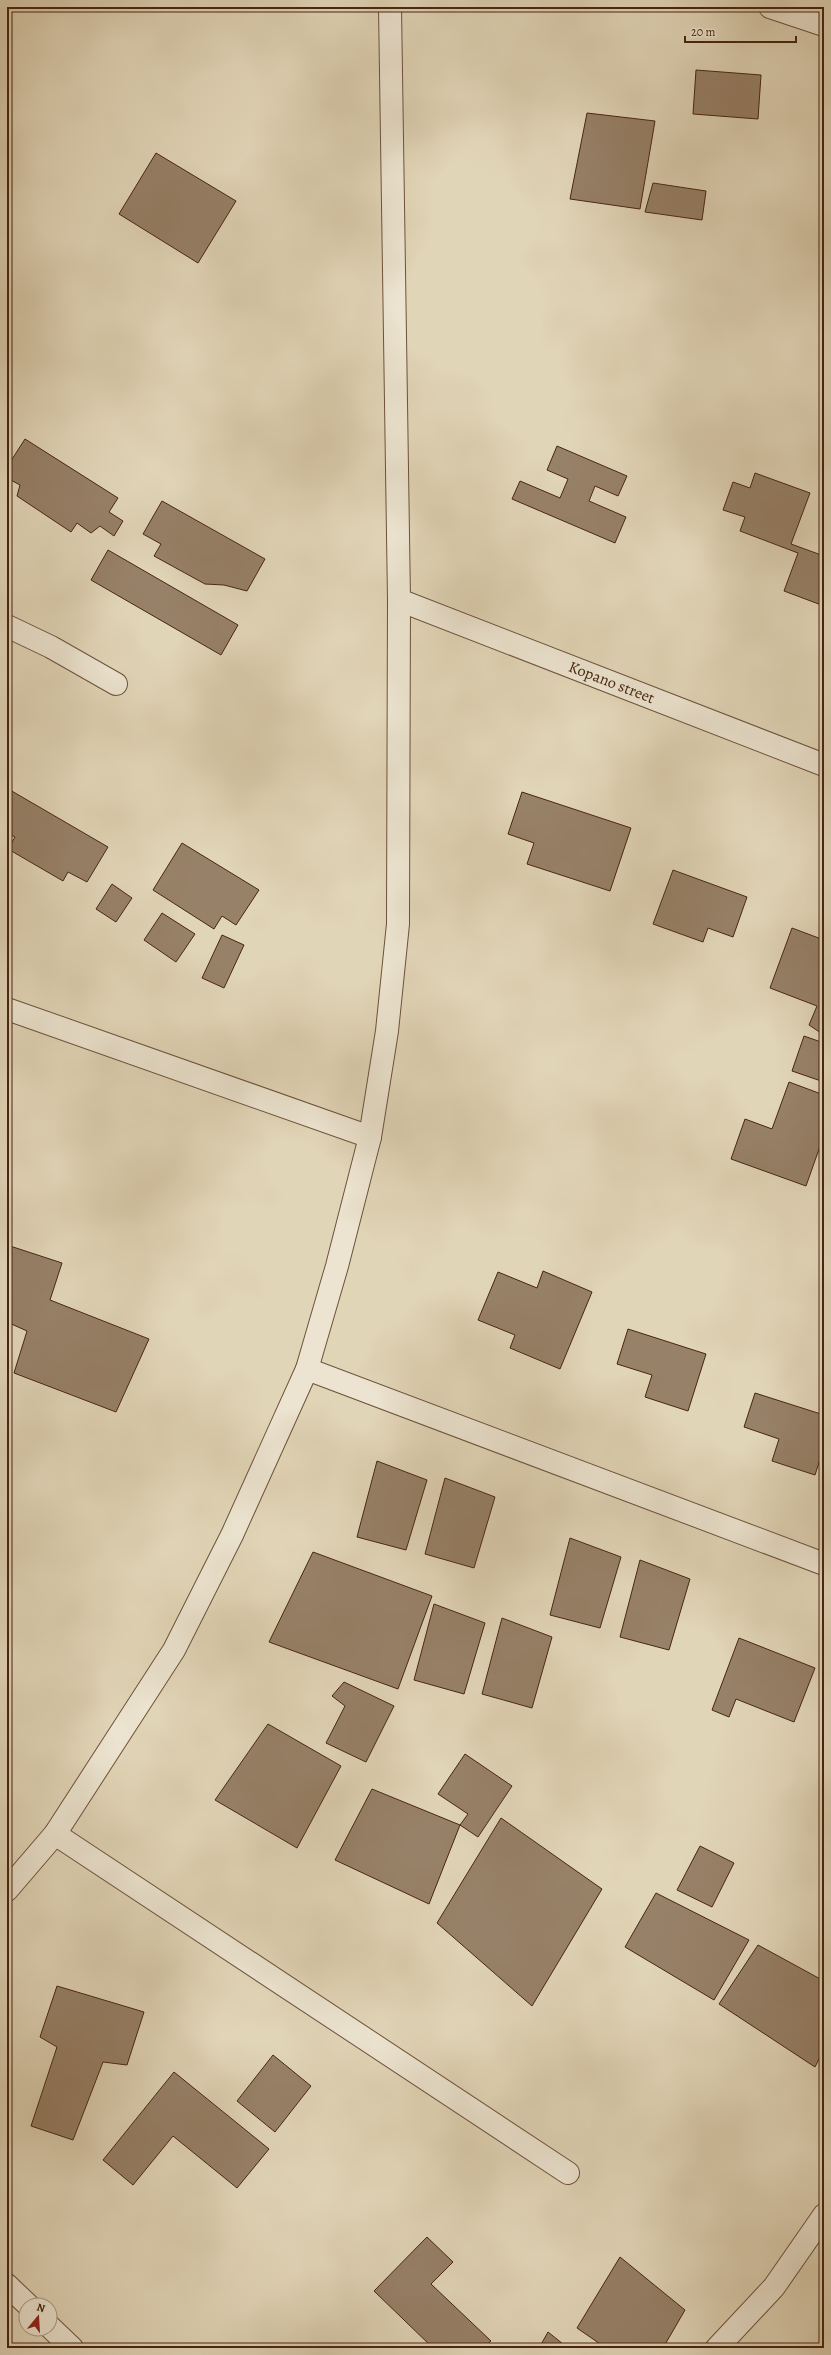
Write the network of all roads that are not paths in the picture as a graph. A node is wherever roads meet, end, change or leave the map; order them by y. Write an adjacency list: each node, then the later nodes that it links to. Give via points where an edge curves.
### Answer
1 (390, 7): 4 (street)
2 (770, 7): 3 (street)
3 (824, 25)
4 (399, 600): 7 (street, Kopano street); 9 (street, via 398,924 386,1031)
5 (7, 626): 6 (street, via 51,647)
6 (116, 684)
7 (824, 765)
8 (7, 1009): 9 (street)
9 (370, 1137): 10 (street)
10 (307, 1369): 11 (street); 12 (street, via 232,1535 174,1650)
11 (824, 1564)
12 (55, 1834): 13 (street); 14 (street)
13 (7, 1890)
14 (568, 2173)
15 (824, 2215): 20 (street, via 774,2287)
16 (7, 2285): 17 (street)
17 (20, 2297)
18 (58, 2335): 19 (street)
19 (72, 2348)
20 (717, 2348)

